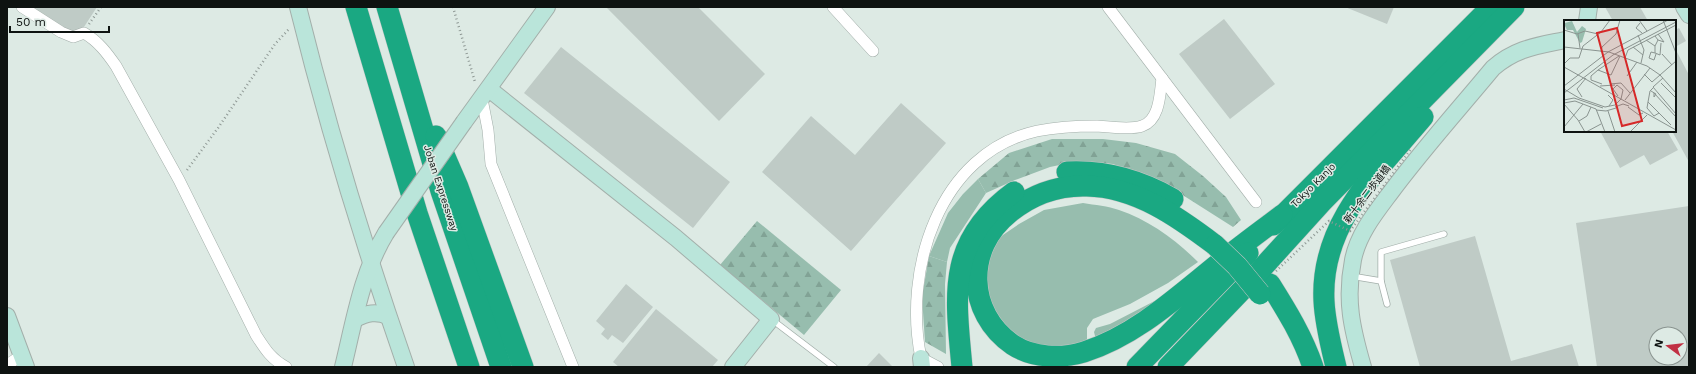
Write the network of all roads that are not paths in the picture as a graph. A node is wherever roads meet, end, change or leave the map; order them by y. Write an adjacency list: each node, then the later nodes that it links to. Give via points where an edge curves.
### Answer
1 (22, 7): 36 (street, via 61,32 73,37 84,33 104,49 180,180 256,335 272,359)
2 (356, 7): 39 (highway, via 417,213)
3 (387, 7): 16 (highway, Joban Expressway)
4 (547, 7): 19 (street)
5 (833, 7): 17 (street)
6 (1108, 7): 18 (street)
7 (1491, 7): 21 (highway, Tokyo Kanjo)
8 (1514, 7): 14 (highway, Tokyo Kanjo)
9 (1589, 7): 13 (street)
10 (1684, 7): 12 (street)
11 (300, 13): 24 (street)
12 (1689, 15)
13 (1587, 20)
14 (1481, 40): 48 (highway, Tokyo Kanjo, via 1322,202); 51 (highway, via 1428,111 1362,190 1340,222 1328,260 1325,281 1325,307)
15 (1564, 40): 25 (street, via 1519,51 1503,59 1494,68 1412,164 1376,212 1356,247)
16 (396, 44): 40 (highway, Joban Expressway, via 441,191); 41 (highway, via 458,187)
17 (873, 51)
18 (1162, 78): 20 (street); 34 (street, via 1155,115 1143,126 1060,127 1034,132 990,151 958,182 944,201 931,227 923,252 916,310 916,336)
19 (483, 92): 24 (street, bridge, via 386,233); 32 (street, via 703,260); 42 (street, via 491,164)
20 (1256, 202)
21 (1282, 215): 23 (highway, via 1179,296 1122,336 1094,349 1065,356 1047,356 1016,347 1002,338 991,326 981,307 977,292 979,259 997,225 1008,214 1038,194 1071,186 1088,186 1128,194 1149,202); 47 (highway, Tokyo Kanjo)
22 (1444, 234): 26 (lane, via 1381,252)
23 (1220, 240): 27 (highway, bridge, via 1237,266); 46 (highway, via 1185,205 1146,185 1130,180 1098,172 1081,171 1049,175 1031,182 990,211 969,242 962,259 957,305)
24 (371, 264): 30 (street); 31 (street)
25 (1351, 276): 26 (lane); 52 (street, via 1350,314)
26 (1381, 282): 28 (lane)
27 (1269, 283): 49 (highway, via 1284,335); 50 (highway, via 1288,312)
28 (1387, 304)
29 (7, 316): 33 (street)
30 (388, 316): 31 (street, via 368,313); 38 (street)
31 (355, 319): 37 (street)
32 (771, 319): 43 (street); 44 (lane)
33 (24, 362): 35 (street, via 10,363)
34 (921, 363): 45 (street)
35 (8, 367)
36 (286, 367)
37 (343, 367)
38 (406, 367)
39 (469, 367)
40 (501, 367)
41 (523, 367)
42 (573, 367)
43 (733, 367)
44 (834, 367)
45 (938, 367)
46 (962, 367)
47 (1138, 367)
48 (1168, 367)
49 (1298, 367)
50 (1312, 367)
51 (1336, 367)
52 (1363, 367)

